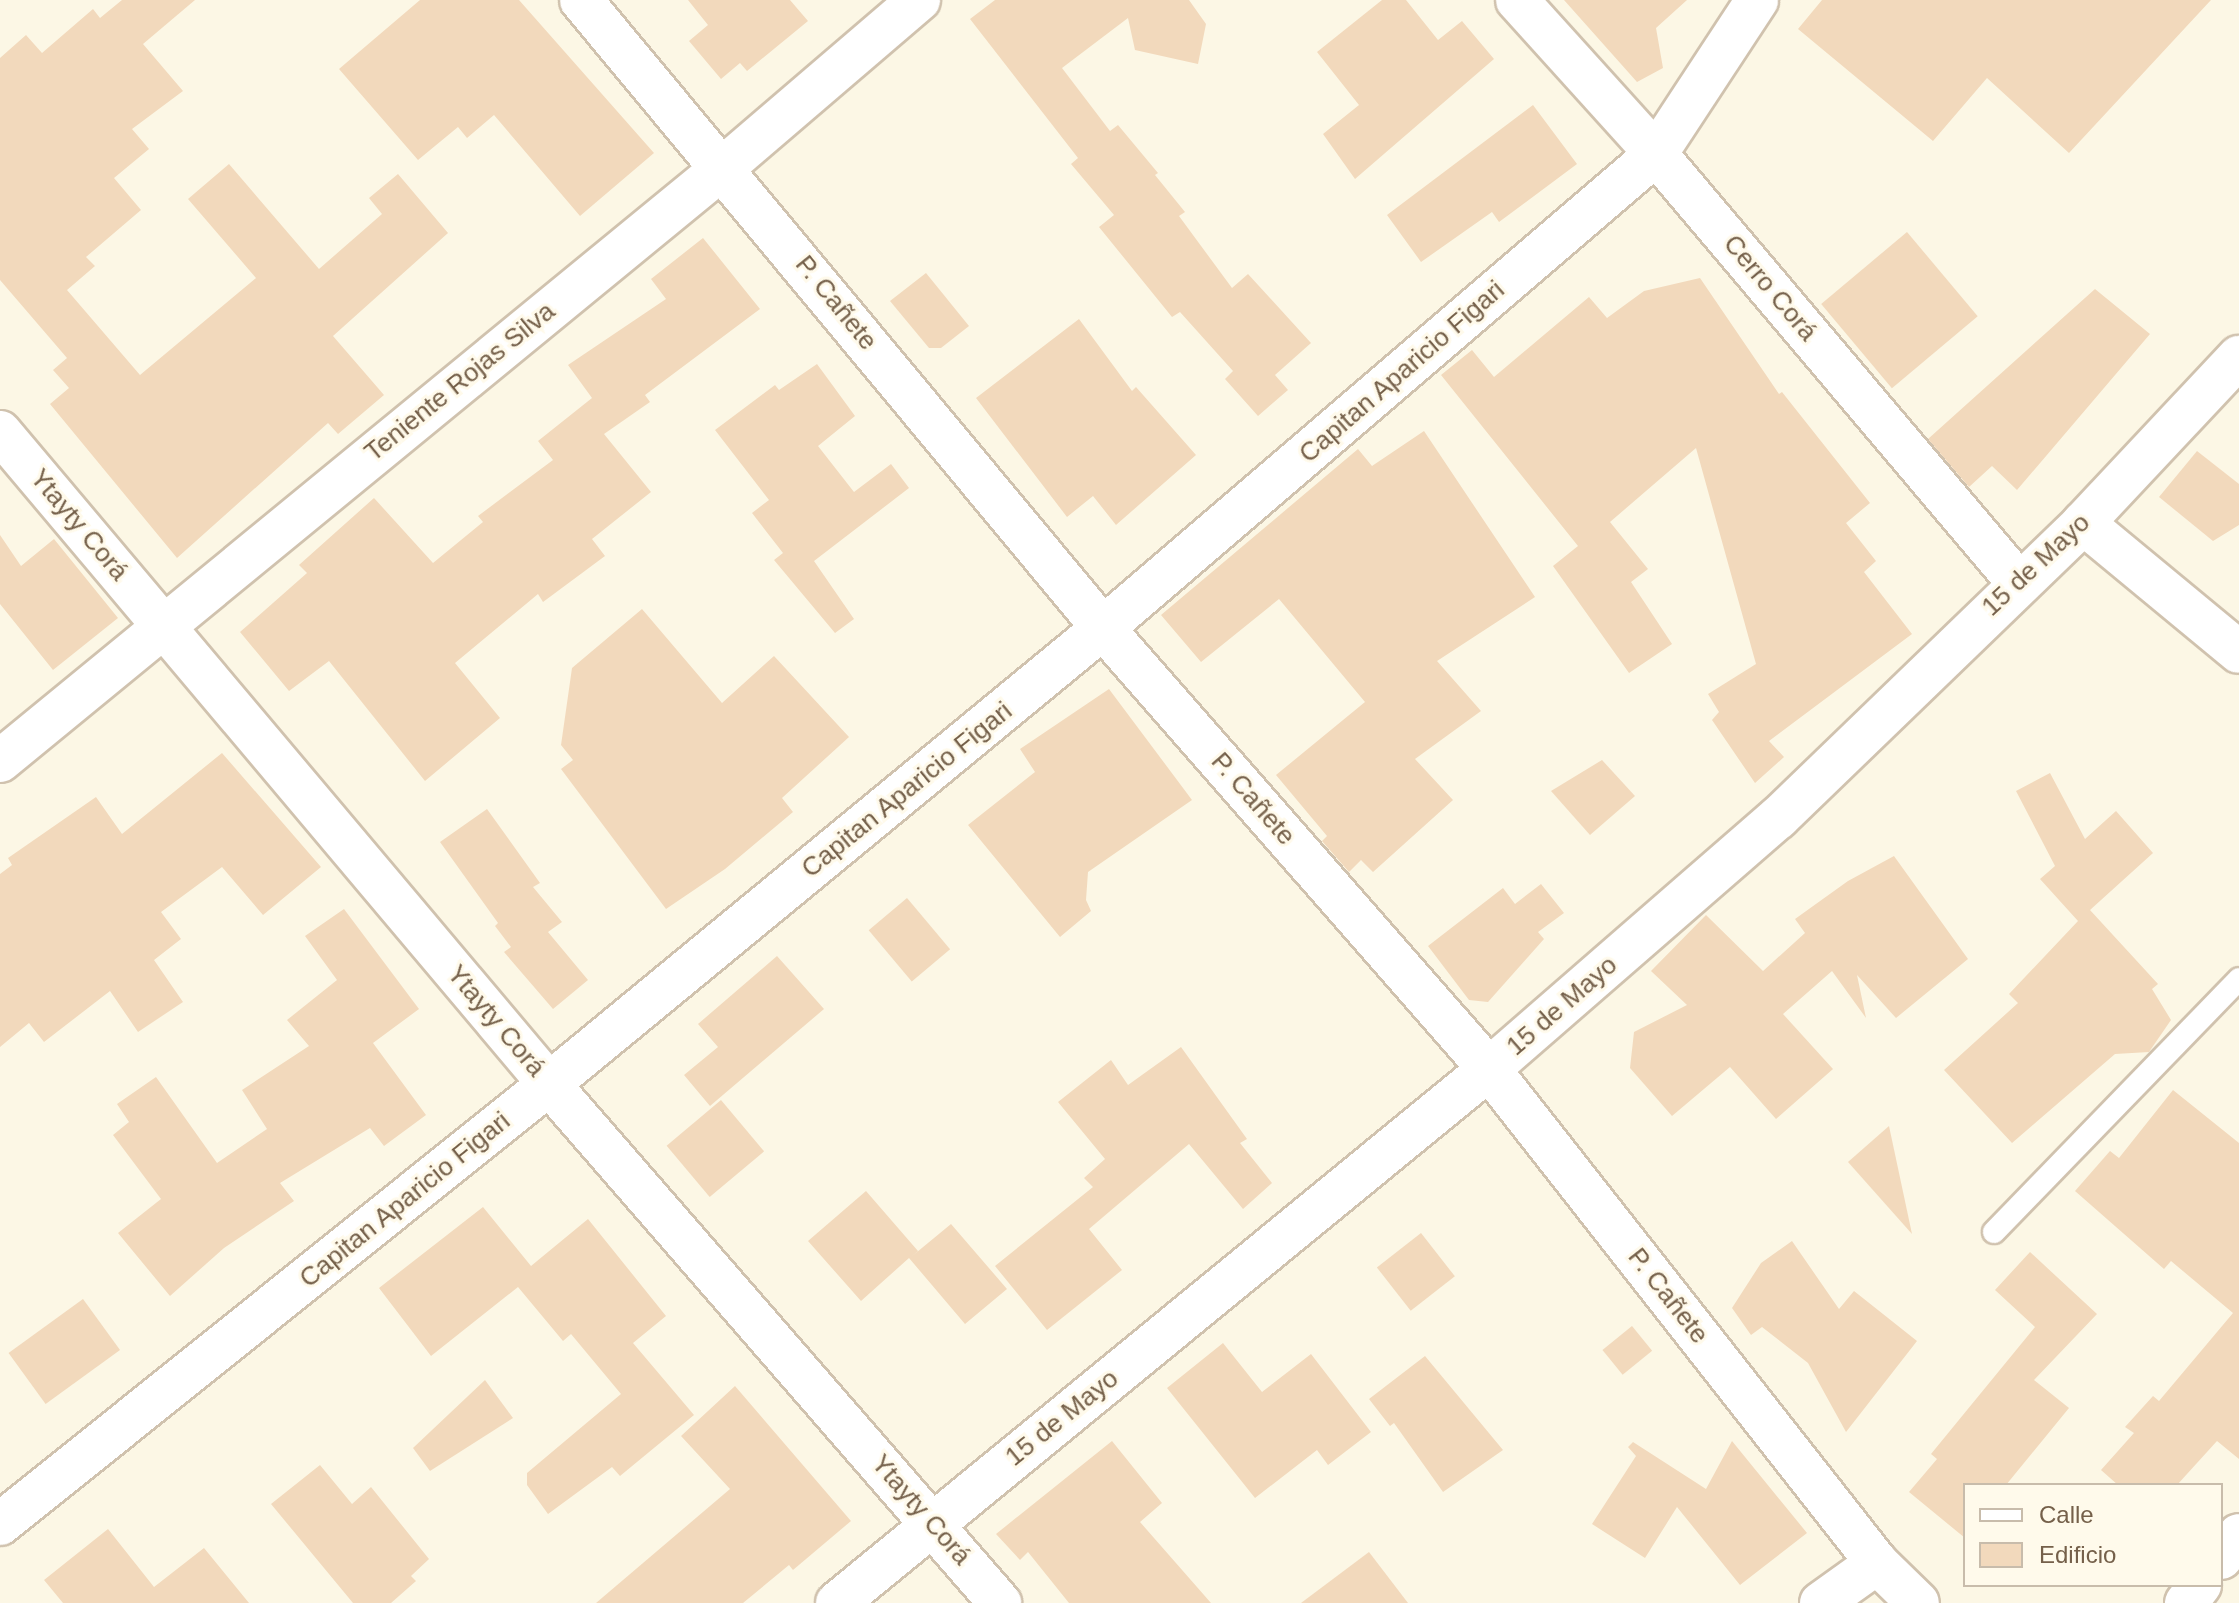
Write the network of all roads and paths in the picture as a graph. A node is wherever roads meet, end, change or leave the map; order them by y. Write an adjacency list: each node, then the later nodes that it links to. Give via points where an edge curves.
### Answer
1 (581, 0): 6 (street, P. Cañete)
2 (919, 0): 6 (street, Teniente Rojas Silva)
3 (1517, 0): 5 (street, Cerro Corá)
4 (1757, 0): 5 (street, Capitan Aparicio Figari)
5 (1656, 154): 10 (street, Cerro Corá); 12 (street, Capitan Aparicio Figari)
6 (724, 167): 11 (street, Teniente Rojas Silva); 12 (street, P. Cañete)
7 (2239, 357): 9 (street, 15 de Mayo)
8 (0, 432): 11 (street, Ytayty Corá)
9 (2083, 523): 10 (street, 15 de Mayo); 13 (street)
10 (2017, 581): 16 (street, 15 de Mayo, via 1778,818)
11 (163, 624): 14 (street, Teniente Rojas Silva); 17 (street, Ytayty Corá)
12 (1103, 628): 16 (street, P. Cañete); 17 (street, Capitan Aparicio Figari)
13 (2239, 652)
14 (0, 761)
15 (2239, 979): 18 (lane)
16 (1489, 1069): 19 (street, 15 de Mayo); 23 (street, P. Cañete)
17 (549, 1084): 19 (street, Ytayty Corá); 20 (street, Capitan Aparicio Figari)
18 (1994, 1232)
19 (934, 1523): 25 (street, 15 de Mayo); 26 (street, Ytayty Corá)
20 (0, 1524)
21 (2239, 1535): 22 (street)
22 (2223, 1555)
23 (1877, 1563): 27 (street); 28 (street, P. Cañete)
24 (2198, 1587): 29 (street)
25 (837, 1603)
26 (1000, 1603)
27 (1821, 1603)
28 (1918, 1603)
29 (2186, 1603)

